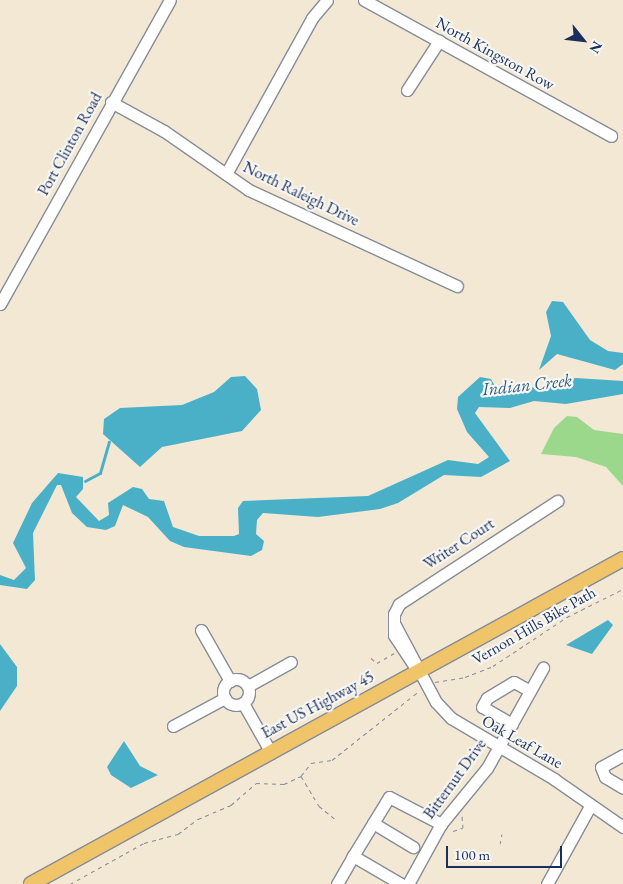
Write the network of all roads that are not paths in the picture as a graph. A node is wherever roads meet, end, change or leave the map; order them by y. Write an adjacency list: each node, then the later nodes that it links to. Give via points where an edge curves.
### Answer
1 (170, 0): 6 (street, Port Clinton Road)
2 (327, 0): 8 (street, via 312,18)
3 (364, 0): 4 (street, North Kingston Row)
4 (439, 41): 5 (street); 7 (street, North Kingston Row)
5 (407, 90)
6 (111, 102): 8 (street, North Raleigh Drive, via 164,130); 10 (street, Port Clinton Road)
7 (611, 136)
8 (226, 174): 9 (street, North Raleigh Drive, via 249,190)
9 (457, 286)
10 (0, 304)
11 (557, 501): 16 (street, Writer Court, via 410,595 394,614 395,625)
12 (623, 559): 16 (main road, East US Highway 45)
13 (201, 630): 17 (street)
14 (291, 662): 18 (street)
15 (543, 668): 19 (street, Bitternut Drive)
16 (418, 671): 24 (street, Oak Leaf Lane, via 451,718); 25 (main road, East US Highway 45)
17 (230, 681): 18 (street, via 241,680); 20 (street, via 224,690)
18 (248, 686): 21 (street, via 249,694)
19 (530, 691): 22 (street, Bitternut Drive); 22 (street, via 514,682 487,698 482,707)
20 (225, 698): 21 (street, via 235,705); 23 (street)
21 (243, 703): 25 (street)
22 (512, 724): 24 (street, Bitternut Drive)
23 (173, 726)
24 (498, 747): 28 (street, Oak Leaf Lane, via 554,779); 30 (street, Bitternut Drive)
25 (270, 751): 34 (main road, East US Highway 45)
26 (623, 755): 27 (street, via 601,767 605,777)
27 (623, 788)
28 (590, 806): 31 (street, Oak Leaf Lane); 38 (street)
29 (373, 823): 30 (street, via 389,797); 32 (street); 33 (street)
30 (441, 824): 37 (street, Bitternut Drive)
31 (623, 827)
32 (413, 847)
33 (354, 856): 35 (street); 36 (street)
34 (31, 884)
35 (337, 884)
36 (401, 884)
37 (408, 884)
38 (546, 884)

